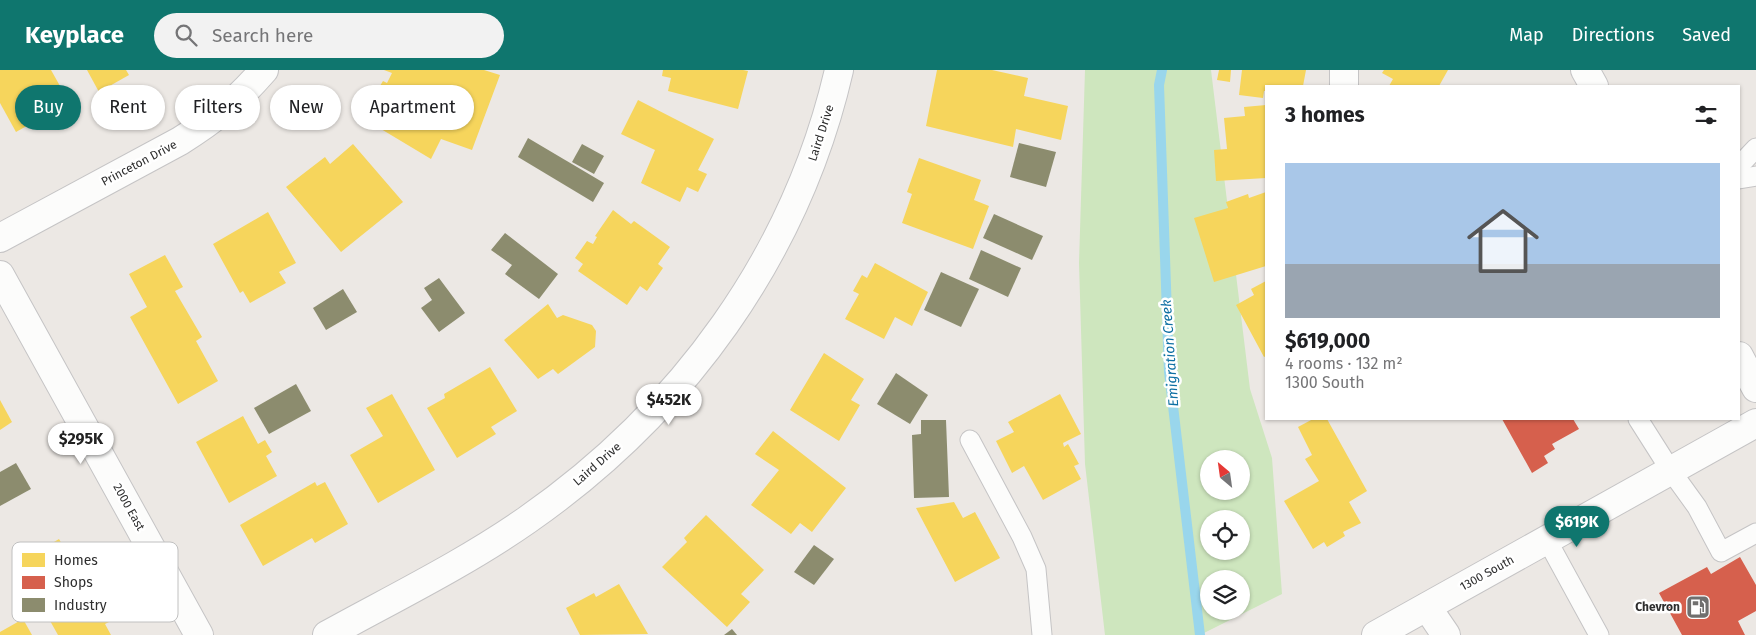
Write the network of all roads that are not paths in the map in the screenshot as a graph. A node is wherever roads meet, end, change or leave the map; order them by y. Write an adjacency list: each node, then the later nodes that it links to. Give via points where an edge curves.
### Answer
1 (264, 70): 13 (street, Princeton Drive, via 239,98 208,124)
2 (839, 70): 27 (street, Laird Drive, via 816,151 798,197 774,244 726,325 666,399 598,465 526,521 490,545)
3 (1344, 70): 5 (street)
4 (1585, 70): 6 (street)
5 (1344, 85)
6 (1593, 85)
7 (1756, 148): 9 (lane)
8 (1756, 164): 10 (lane)
9 (1740, 165)
10 (1740, 173)
11 (1756, 176): 12 (lane)
12 (1740, 179)
13 (0, 238)
14 (0, 275): 23 (street, 2000 East)
15 (1740, 358): 16 (street)
16 (1756, 388)
17 (1639, 420): 20 (lane)
18 (1756, 423): 20 (street, 1300 South)
19 (970, 440): 28 (lane, via 1036,569)
20 (1671, 471): 21 (street, 1300 South); 22 (lane, via 1721,552)
21 (1546, 540): 25 (street, 1300 South); 31 (lane)
22 (1753, 540)
23 (148, 542)
24 (178, 597): 26 (street, 2000 East)
25 (1427, 607): 29 (street, 1300 South); 30 (street)
26 (199, 635)
27 (327, 635)
28 (1042, 635)
29 (1376, 635)
30 (1446, 635)
31 (1599, 635)

